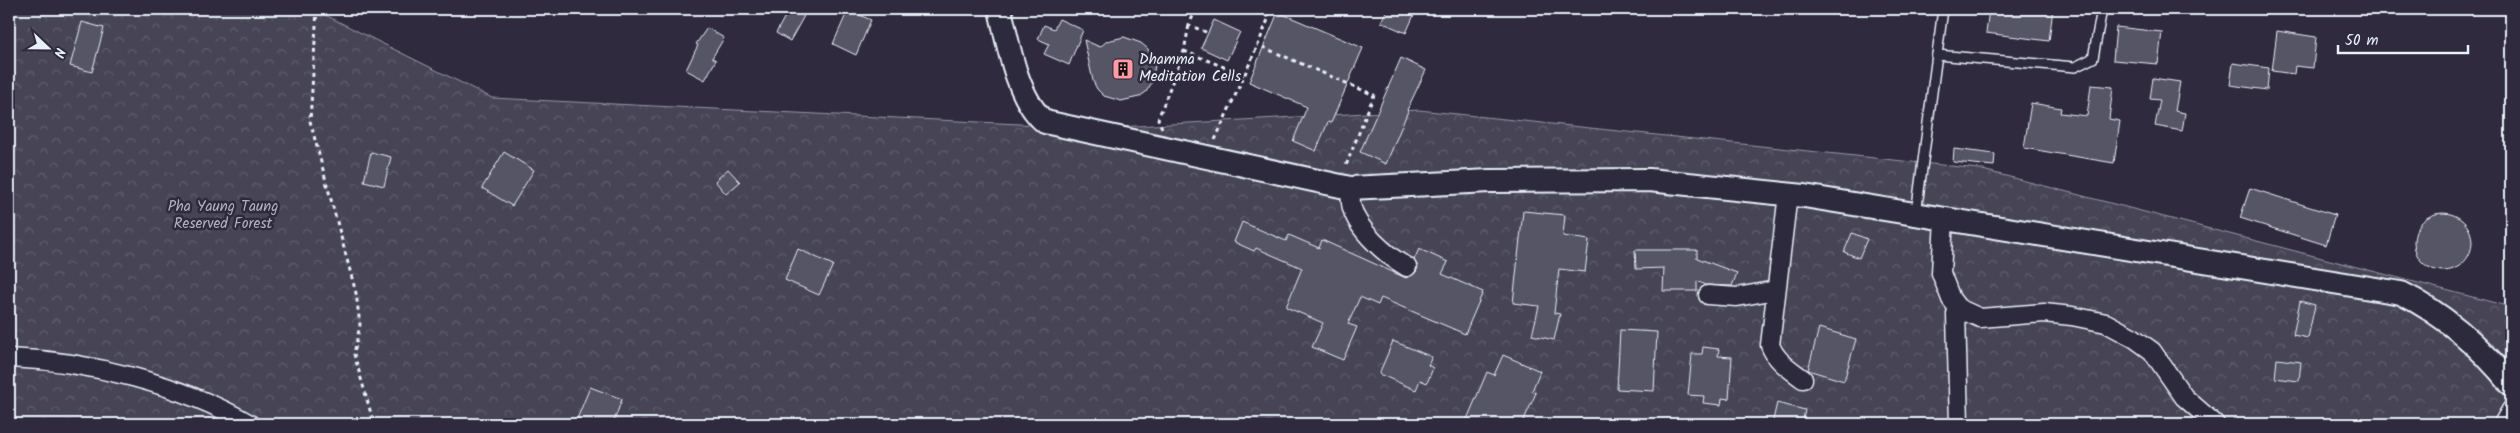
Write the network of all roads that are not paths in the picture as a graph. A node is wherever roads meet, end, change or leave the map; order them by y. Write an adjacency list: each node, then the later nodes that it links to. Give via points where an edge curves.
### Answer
1 (1000, 9): 5 (street, via 1011,59 1035,114 1046,122)
2 (1943, 9): 4 (lane)
3 (2102, 9): 4 (lane, via 2093,58 2075,67)
4 (1937, 55): 7 (lane)
5 (1346, 182): 6 (street, via 1649,180); 9 (street, via 1352,208 1362,228 1395,260)
6 (1788, 194): 7 (street); 10 (street)
7 (1916, 214): 8 (street)
8 (1944, 219): 12 (street, via 1941,273); 15 (street, via 2402,293 2428,306 2462,330)
9 (1407, 267)
10 (1776, 290): 11 (street, via 1737,298); 14 (street, via 1770,344 1773,354)
11 (1708, 295)
12 (1958, 308): 18 (street); 19 (street, via 1980,318 2044,313 2106,323 2152,351 2184,397)
13 (9, 358): 17 (street, via 53,360 122,375 197,397)
14 (1804, 379)
15 (2511, 384)
16 (2511, 410): 20 (street)
17 (250, 424)
18 (1960, 424)
19 (2215, 424)
20 (2503, 424)

